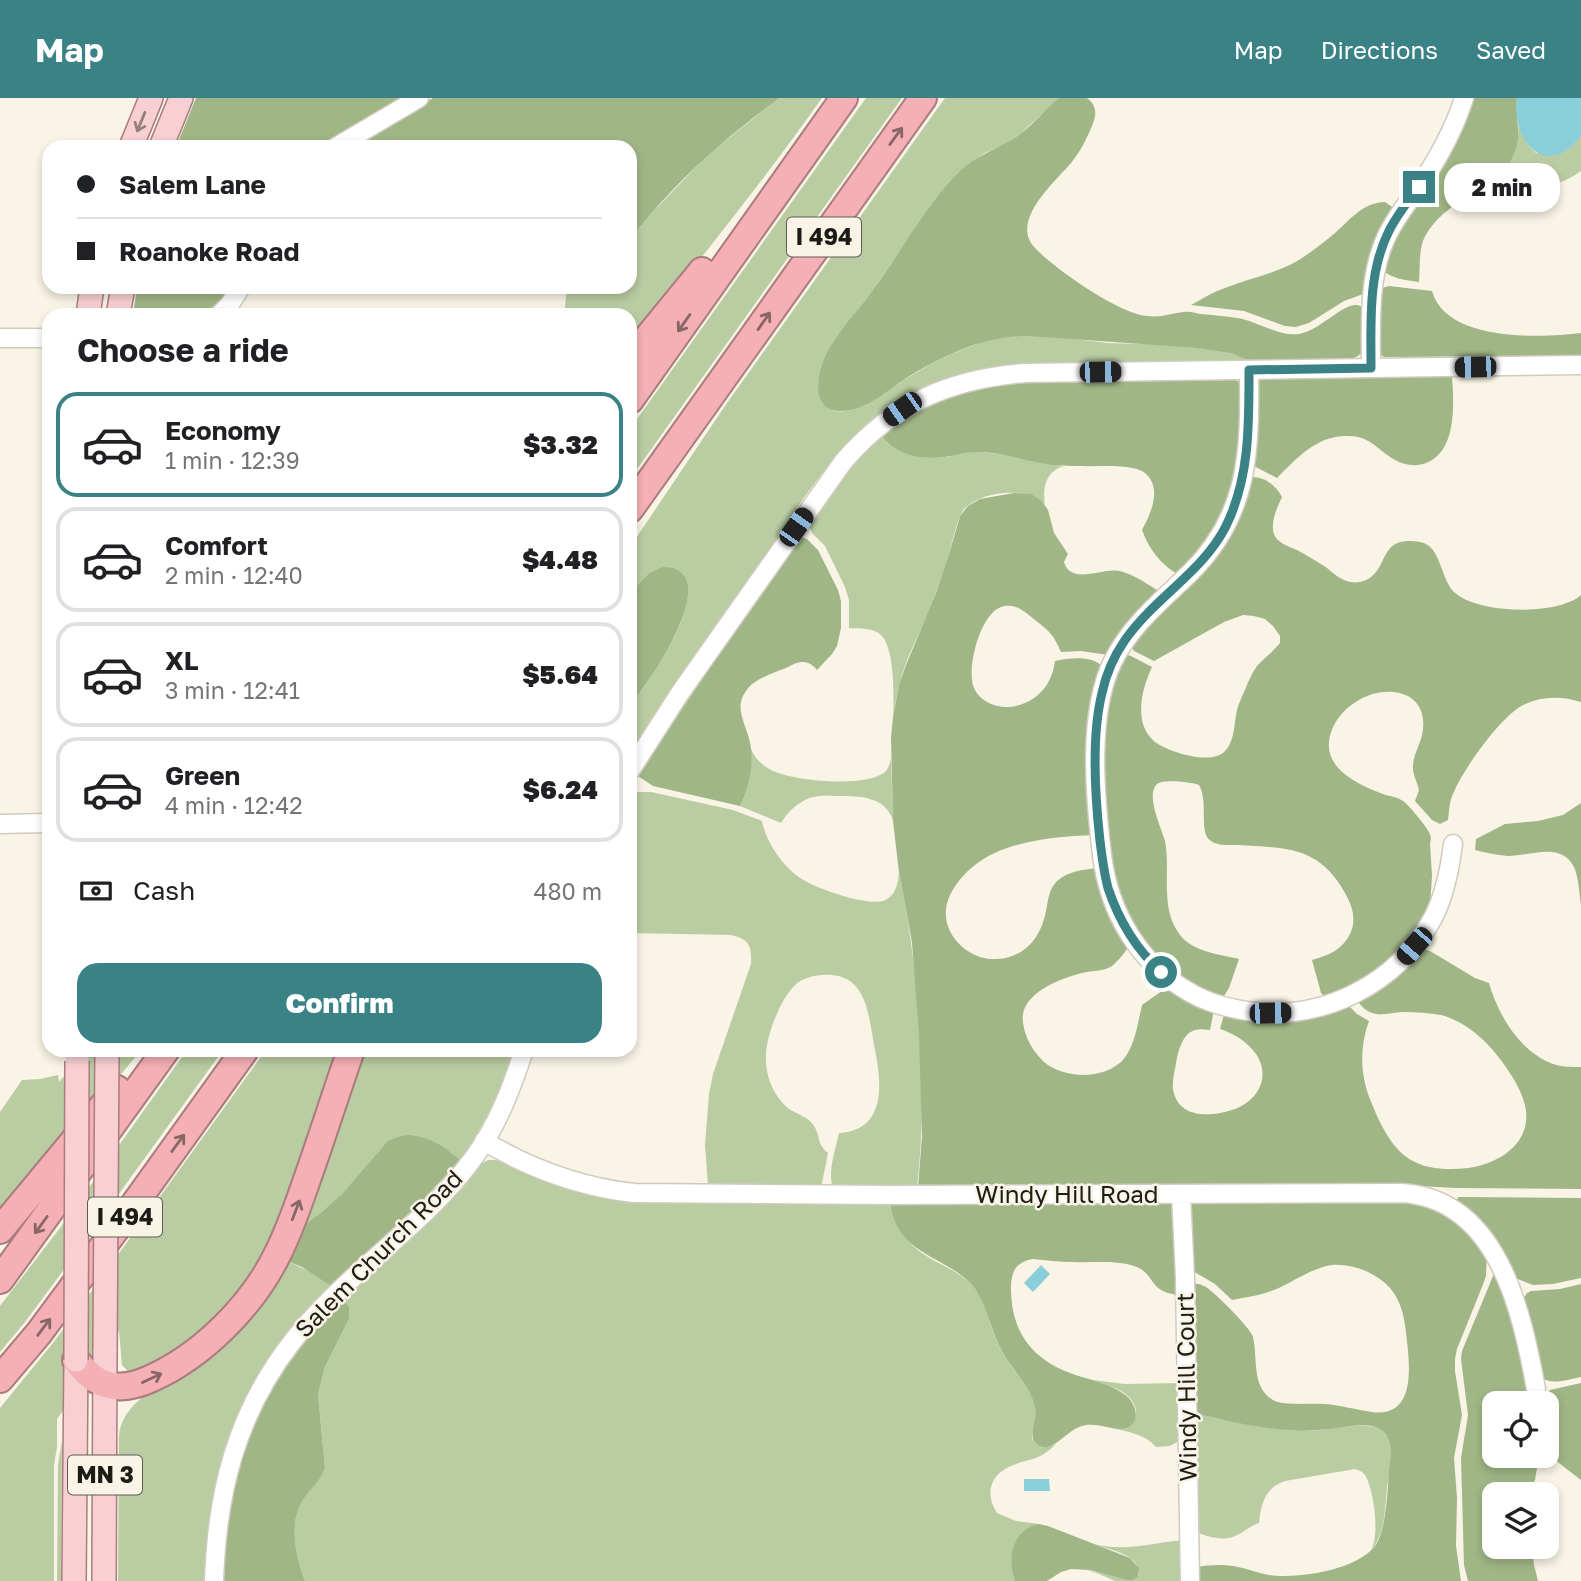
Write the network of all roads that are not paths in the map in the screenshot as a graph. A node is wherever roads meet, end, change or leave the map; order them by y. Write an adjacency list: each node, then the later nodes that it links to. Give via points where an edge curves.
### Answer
1 (151, 98): 7 (main road, one-way to 7)
2 (181, 98): 8 (main road)
3 (419, 98): 9 (street)
4 (844, 98): 10 (highway, I 494)
5 (923, 98): 19 (highway, I 494, one-way to 5)
6 (1464, 98): 17 (street, via 1446,143 1380,251 1373,289)
7 (134, 140)
8 (164, 140)
9 (348, 140)
10 (809, 148): 15 (highway); 20 (highway, I 494, one-way to 20)
11 (236, 294): 12 (street)
12 (226, 308)
13 (0, 338): 14 (street)
14 (42, 338)
15 (637, 350)
16 (1581, 365): 17 (street)
17 (1371, 368): 18 (street)
18 (1249, 370): 23 (street, via 1005,375 943,389 902,409 869,434 835,472); 26 (street, via 1244,471 1226,525 1206,555 1132,630 1102,690 1096,792 1103,867 1114,902 1146,957 1191,993 1250,1011 1309,1010 1359,992 1405,957 1437,908)
19 (724, 376): 21 (highway, I 494); 22 (highway)
20 (637, 390)
21 (637, 499)
22 (637, 514)
23 (637, 760)
24 (42, 823): 25 (street)
25 (0, 824)
26 (1453, 844)
27 (77, 1057): 38 (main road, MN 3, bridge)
28 (107, 1057): 38 (main road, MN 3, bridge, via 105,1350)
29 (144, 1057): 36 (highway)
30 (161, 1057): 37 (highway, I 494, one-way to 37)
31 (240, 1057): 39 (highway, I 494, one-way to 31, via 40,1333)
32 (349, 1057): 38 (highway, one-way to 32, via 120,1387 141,1383 201,1347 257,1287 277,1256 298,1206)
33 (522, 1057): 34 (street, Salem Church Road, via 507,1099)
34 (484, 1141): 35 (street, Windy Hill Road, via 556,1176 634,1193); 43 (street, Salem Church Road, via 441,1196 317,1313 271,1373 244,1424 225,1480)
35 (1181, 1194): 40 (street, Windy Hill Road, via 1401,1193 1446,1203 1478,1232 1502,1270); 44 (street, Windy Hill Court)
36 (0, 1230)
37 (0, 1280)
38 (86, 1378): 41 (main road, MN 3); 42 (main road, MN 3)
39 (0, 1379)
40 (1536, 1389)
41 (74, 1581)
42 (104, 1581)
43 (214, 1581)
44 (1190, 1581)

